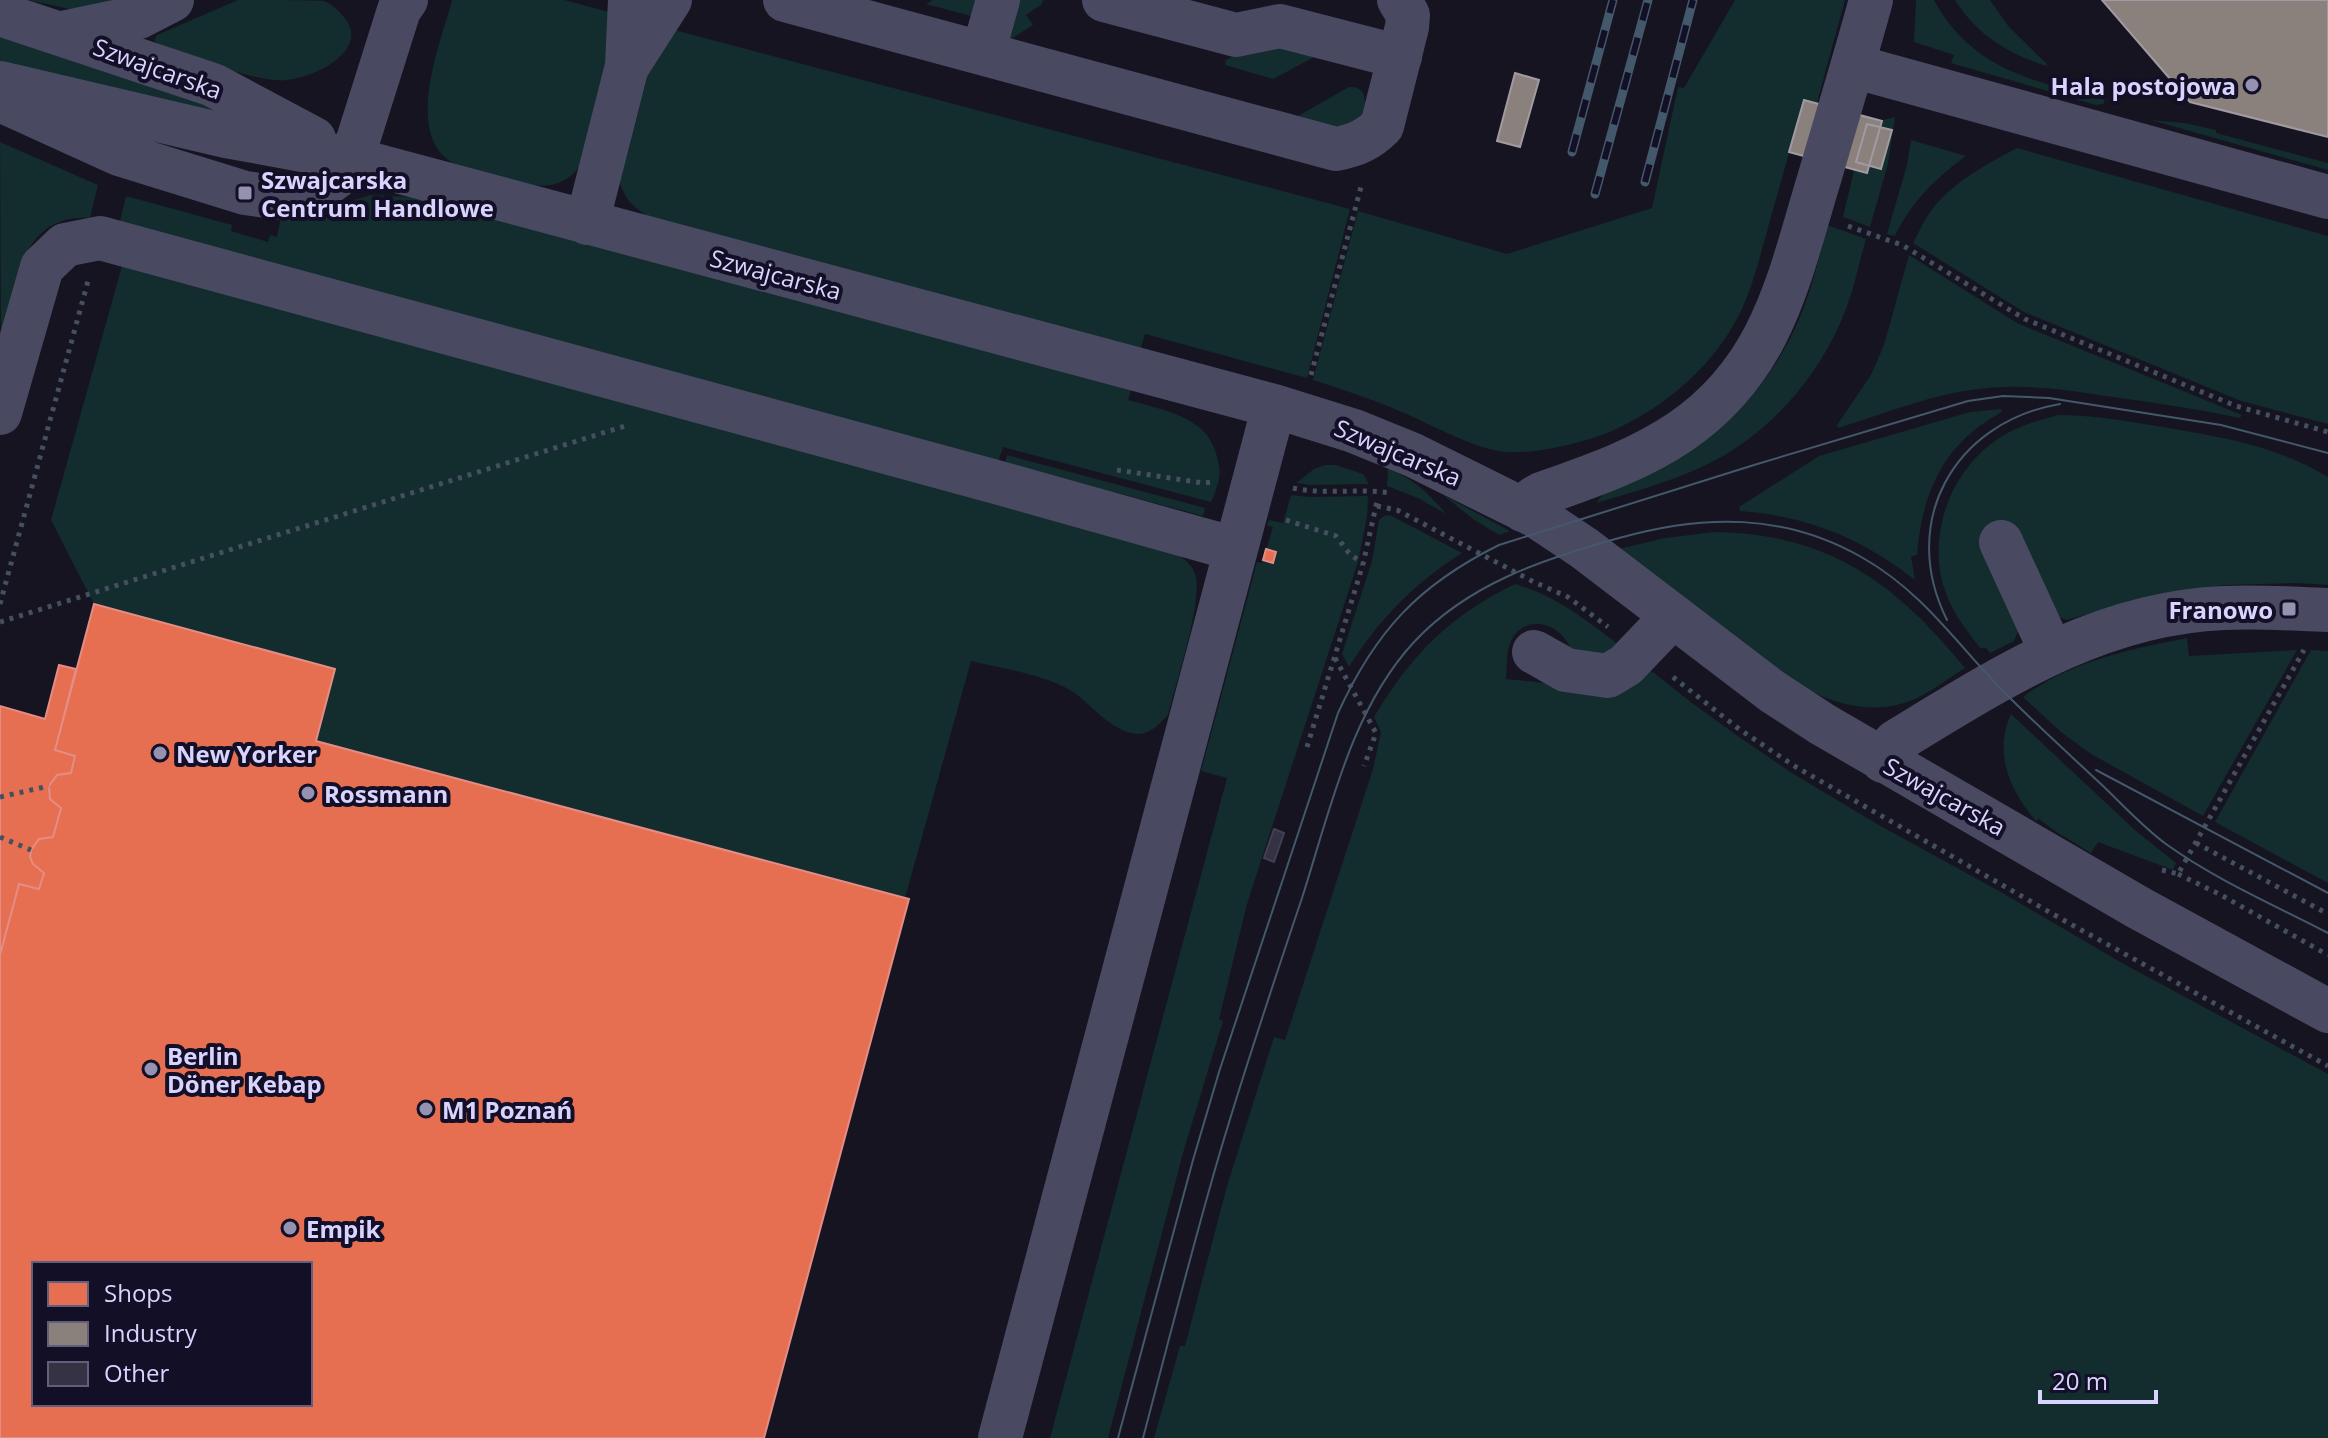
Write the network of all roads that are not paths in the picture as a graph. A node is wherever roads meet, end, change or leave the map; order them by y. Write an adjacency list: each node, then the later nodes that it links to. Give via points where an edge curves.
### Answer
1 (172, 0): 11 (street, via 139,17)
2 (630, 0): 14 (street)
3 (670, 0): 14 (street)
4 (785, 0): 12 (street)
5 (998, 0): 12 (street)
6 (1104, 0): 13 (street, via 1236,35 1280,26)
7 (1399, 0): 13 (street, via 1408,15)
8 (1871, 0): 15 (street)
9 (394, 2): 18 (street)
10 (0, 14): 11 (street, Szwajcarska)
11 (60, 33): 18 (street, Szwajcarska, via 213,85)
12 (983, 53): 13 (street, via 1336,149 1357,145 1382,126)
13 (1400, 57)
14 (627, 66): 20 (street)
15 (1853, 66): 19 (street); 23 (street, via 1788,287 1745,368 1680,432 1643,454 1541,494)
16 (0, 83): 18 (street, Szwajcarska, via 226,136)
17 (0, 100): 18 (street, via 119,154 245,193 287,199 313,194)
18 (352, 159): 20 (street, Szwajcarska)
19 (2328, 197)
20 (587, 223): 21 (street, Szwajcarska)
21 (1291, 396): 23 (street, Szwajcarska); 25 (street)
22 (0, 413): 25 (street, via 42,267 65,245 100,238)
23 (1523, 510): 26 (street, Szwajcarska, via 1578,544)
24 (2001, 542): 28 (street)
25 (1235, 549): 32 (street)
26 (1672, 617): 29 (street, via 1626,665 1608,676 1566,670); 30 (street, Szwajcarska, via 1773,692)
27 (2318, 626): 28 (street, via 2224,608 2132,623)
28 (2051, 651): 30 (street, via 1895,742)
29 (1534, 652)
30 (1883, 761): 31 (street, Szwajcarska)
31 (2328, 1011)
32 (1000, 1438)

